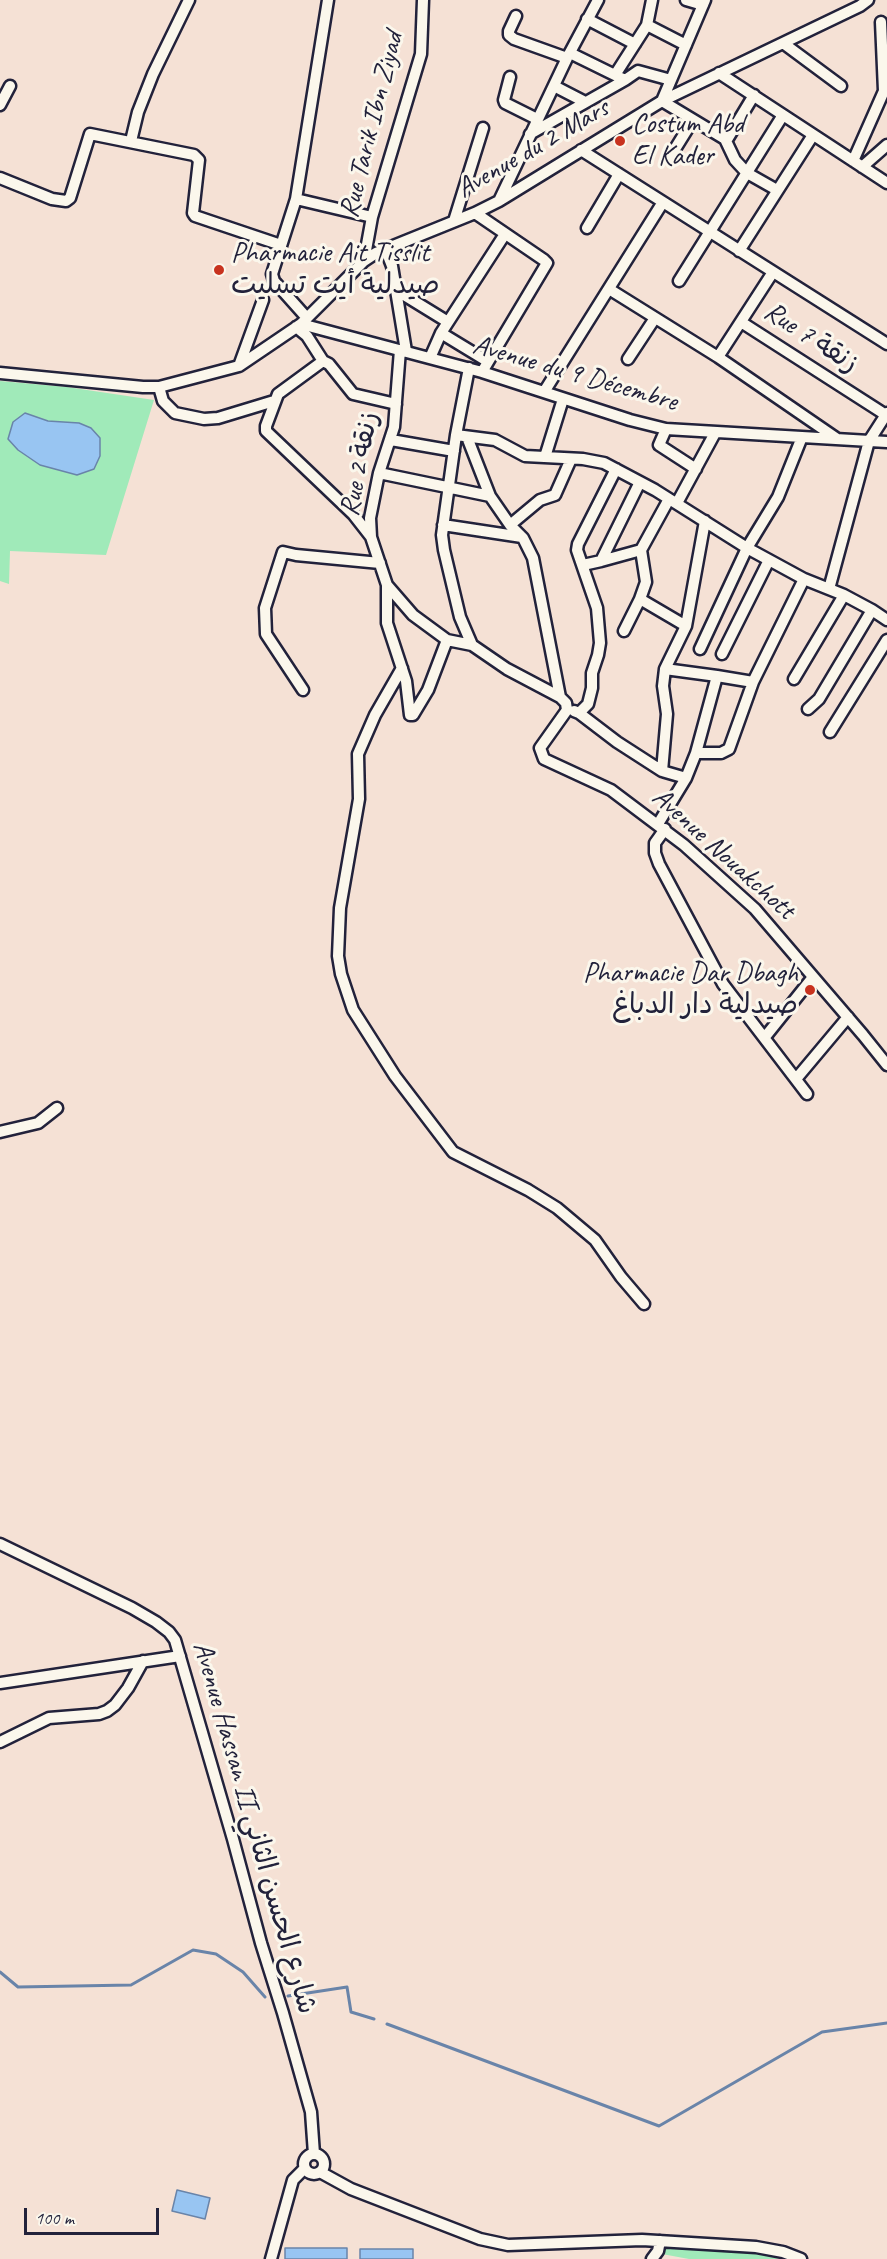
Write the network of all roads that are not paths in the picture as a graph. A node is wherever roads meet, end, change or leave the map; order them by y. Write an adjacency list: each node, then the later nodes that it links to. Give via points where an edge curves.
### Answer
1 (189, 0): 36 (street, via 153,74)
2 (328, 0): 46 (street)
3 (423, 0): 50 (street, Rue Tarik Ibn Ziyad, via 421,54)
4 (598, 0): 10 (street)
5 (652, 0): 12 (street)
6 (686, 0): 8 (street)
7 (868, 0): 13 (street, Avenue du 2 Mars)
8 (704, 2): 15 (street)
9 (516, 16): 16 (street, via 508,31 514,39)
10 (587, 19): 14 (street); 16 (street)
11 (881, 22): 24 (street)
12 (647, 25): 14 (street); 15 (street)
13 (783, 43): 17 (street, Avenue du 2 Mars); 23 (street)
14 (635, 44): 19 (street)
15 (686, 45): 20 (street)
16 (568, 56): 19 (street); 22 (street)
17 (719, 73): 25 (street); 26 (street, Avenue du 2 Mars)
18 (510, 76): 30 (street, via 505,104)
19 (620, 77): 20 (street, via 638,71); 27 (street)
20 (671, 80): 26 (street)
21 (10, 86): 28 (street)
22 (554, 86): 27 (street); 30 (street)
23 (841, 86)
24 (886, 90): 40 (street)
25 (754, 95): 29 (street); 35 (street)
26 (662, 101): 31 (street); 38 (street, Avenue du 2 Mars)
27 (585, 102): 33 (street)
28 (0, 105)
29 (783, 115): 34 (street); 41 (street)
30 (537, 119): 33 (street)
31 (693, 120): 35 (street); 39 (street)
32 (483, 128): 51 (street)
33 (530, 134): 47 (street)
34 (813, 135): 40 (street); 45 (street)
35 (725, 139): 41 (street, via 735,160)
36 (131, 141): 43 (street, via 90,134 66,201); 55 (street, via 197,157 195,216)
37 (887, 145): 40 (street)
38 (581, 150): 42 (street); 47 (street, Avenue du 2 Mars)
39 (670, 157)
40 (857, 164): 44 (street)
41 (747, 173): 45 (street); 53 (street)
42 (619, 174): 48 (street); 52 (street)
43 (0, 178)
44 (887, 183)
45 (777, 190): 57 (street)
46 (296, 198): 50 (street); 55 (street)
47 (499, 201): 49 (street, Avenue du 2 Mars)
48 (663, 202): 53 (street); 61 (street)
49 (475, 213): 51 (street, Avenue du 2 Mars); 54 (street)
50 (372, 217): 58 (street, Rue Tarik Ibn Ziyad)
51 (454, 221): 56 (street, Avenue du 2 Mars)
52 (587, 228)
53 (709, 231): 57 (street); 60 (street)
54 (505, 234): 66 (street); 75 (street, via 547,263)
55 (281, 245): 65 (street, via 272,278)
56 (385, 248): 58 (street, Avenue du 2 Mars); 62 (street, Rue 2 زنقة)
57 (739, 250): 59 (street)
58 (364, 261): 65 (street, Avenue du 2 Mars)
59 (773, 272): 67 (street); 69 (street)
60 (679, 281)
61 (609, 289): 64 (street); 81 (street)
62 (396, 290): 66 (street); 70 (street, Rue 2 زنقة)
63 (263, 300): 76 (street)
64 (655, 318): 71 (street); 73 (street)
65 (303, 321): 70 (street, Avenue du 9 Décembre); 74 (street, via 307,336); 76 (street, Avenue du 2 Mars)
66 (448, 322): 68 (street)
67 (741, 322): 71 (street); 85 (street, Rue 7 زنقة)
68 (441, 333): 72 (street); 75 (street)
69 (887, 344)
70 (403, 351): 72 (street, Avenue du 9 Décembre); 84 (street, Rue 2 زنقة)
71 (718, 357): 90 (street)
72 (430, 358): 77 (street, Avenue du 9 Décembre)
73 (628, 359)
74 (323, 361): 83 (street, via 281,391); 84 (street, via 353,394)
75 (487, 361): 78 (street)
76 (239, 366): 80 (street, Avenue du 2 Mars)
77 (469, 368): 78 (street, Avenue du 9 Décembre); 88 (street)
78 (482, 372): 81 (street, Avenue du 9 Décembre)
79 (0, 373): 80 (street, Avenue du 2 Mars)
80 (159, 387): 83 (street, via 163,401 175,413 204,419)
81 (544, 392): 82 (street, Avenue du 9 Décembre)
82 (563, 399): 86 (street, Avenue du 9 Décembre); 95 (street)
83 (274, 401): 107 (street, via 266,431 353,514)
84 (396, 404): 91 (street, Rue 2 زنقة)
85 (886, 414): 92 (street)
86 (666, 429): 87 (street, Avenue du 9 Décembre); 98 (street, via 659,445)
87 (715, 433): 89 (street, Avenue du 9 Décembre); 98 (street)
88 (461, 436): 94 (street); 95 (street, via 495,440 525,456); 102 (street)
89 (802, 437): 90 (street, Avenue du 9 Décembre); 109 (street, via 778,497)
90 (836, 438): 92 (street, Avenue du 9 Décembre)
91 (391, 440): 94 (street); 99 (street, Rue 2 زنقة)
92 (869, 441): 93 (street, Avenue du 9 Décembre); 117 (street)
93 (887, 442)
94 (454, 451): 101 (street)
95 (545, 457): 96 (street)
96 (571, 459): 97 (street, via 593,460); 106 (street, via 555,495 540,500)
97 (616, 469): 100 (street); 114 (street, via 578,544)
98 (696, 469): 103 (street)
99 (379, 473): 101 (street); 107 (street, Rue 2 زنقة)
100 (640, 482): 103 (street); 112 (street)
101 (448, 488): 102 (street); 105 (street)
102 (490, 496): 106 (street)
103 (673, 501): 104 (street); 110 (street)
104 (705, 521): 109 (street); 122 (street)
105 (443, 525): 108 (street); 126 (street, via 444,550 460,617)
106 (510, 525): 108 (street)
107 (370, 537): 113 (street, Rue 2 زنقة)
108 (523, 537): 135 (street, via 532,558)
109 (747, 548): 111 (street); 127 (street)
110 (641, 550): 112 (street); 119 (street, via 646,576)
111 (770, 560): 115 (street); 128 (street)
112 (601, 561): 114 (street)
113 (380, 563): 116 (street, Rue 2 زنقة); 134 (street, via 283,552 265,608 266,633)
114 (583, 565): 138 (street, via 597,608 600,644 588,704)
115 (804, 579): 117 (street); 133 (street)
116 (387, 585): 124 (street, Rue 2 زنقة, via 413,615); 129 (street, via 387,623)
117 (829, 589): 118 (street)
118 (844, 595): 120 (street); 132 (street)
119 (640, 599): 122 (street); 123 (street)
120 (872, 610): 121 (street); 136 (street, via 819,699)
121 (887, 620)
122 (686, 626): 130 (street)
123 (624, 631)
124 (447, 640): 126 (street, Rue 2 زنقة); 129 (street, via 428,690 412,715)
125 (887, 640): 139 (street)
126 (472, 645): 135 (street)
127 (700, 649)
128 (722, 654)
129 (402, 668): 152 (street, via 358,754 358,807 342,893 338,956 353,1010 400,1083 453,1152 557,1208 595,1240)
130 (665, 669): 131 (street); 141 (street, via 667,714)
131 (717, 676): 133 (street); 140 (street)
132 (794, 679)
133 (753, 682): 140 (street, via 729,749)
134 (303, 690)
135 (560, 697): 137 (street)
136 (808, 709)
137 (567, 710): 138 (street); 143 (street, Avenue Nouakchott, via 540,748 544,759 611,789)
138 (579, 713): 141 (street)
139 (830, 732)
140 (696, 753): 142 (street)
141 (662, 771): 142 (street)
142 (686, 778): 143 (street)
143 (662, 827): 144 (street, Avenue Nouakchott, via 755,909); 146 (street, via 655,843 659,864 723,984)
144 (813, 977): 145 (street, Avenue Nouakchott); 146 (street)
145 (848, 1017): 147 (street, Avenue Nouakchott); 148 (street)
146 (765, 1036): 148 (street)
147 (887, 1065)
148 (796, 1079): 149 (street)
149 (807, 1094)
150 (57, 1108): 151 (street, via 38,1123)
151 (0, 1132)
152 (644, 1304)
153 (0, 1544): 154 (street, Avenue Hassan II شارع الحسن الثاني, via 156,1622 176,1640)
154 (180, 1656): 155 (street); 158 (street, Avenue Hassan II شارع الحسن الثاني, via 311,2112)
155 (143, 1661): 156 (street); 157 (street, via 128,1688 107,1711 49,1718)
156 (0, 1683)
157 (0, 1742)
158 (315, 2154): 159 (street, via 306,2159); 160 (street, via 324,2163)
159 (305, 2168): 160 (street, via 311,2174); 162 (street, via 293,2180)
160 (320, 2172): 161 (street, via 351,2189 450,2228 508,2245)
161 (660, 2241): 163 (street); 164 (street, via 756,2247)
162 (271, 2259)
163 (652, 2259)
164 (801, 2259)

